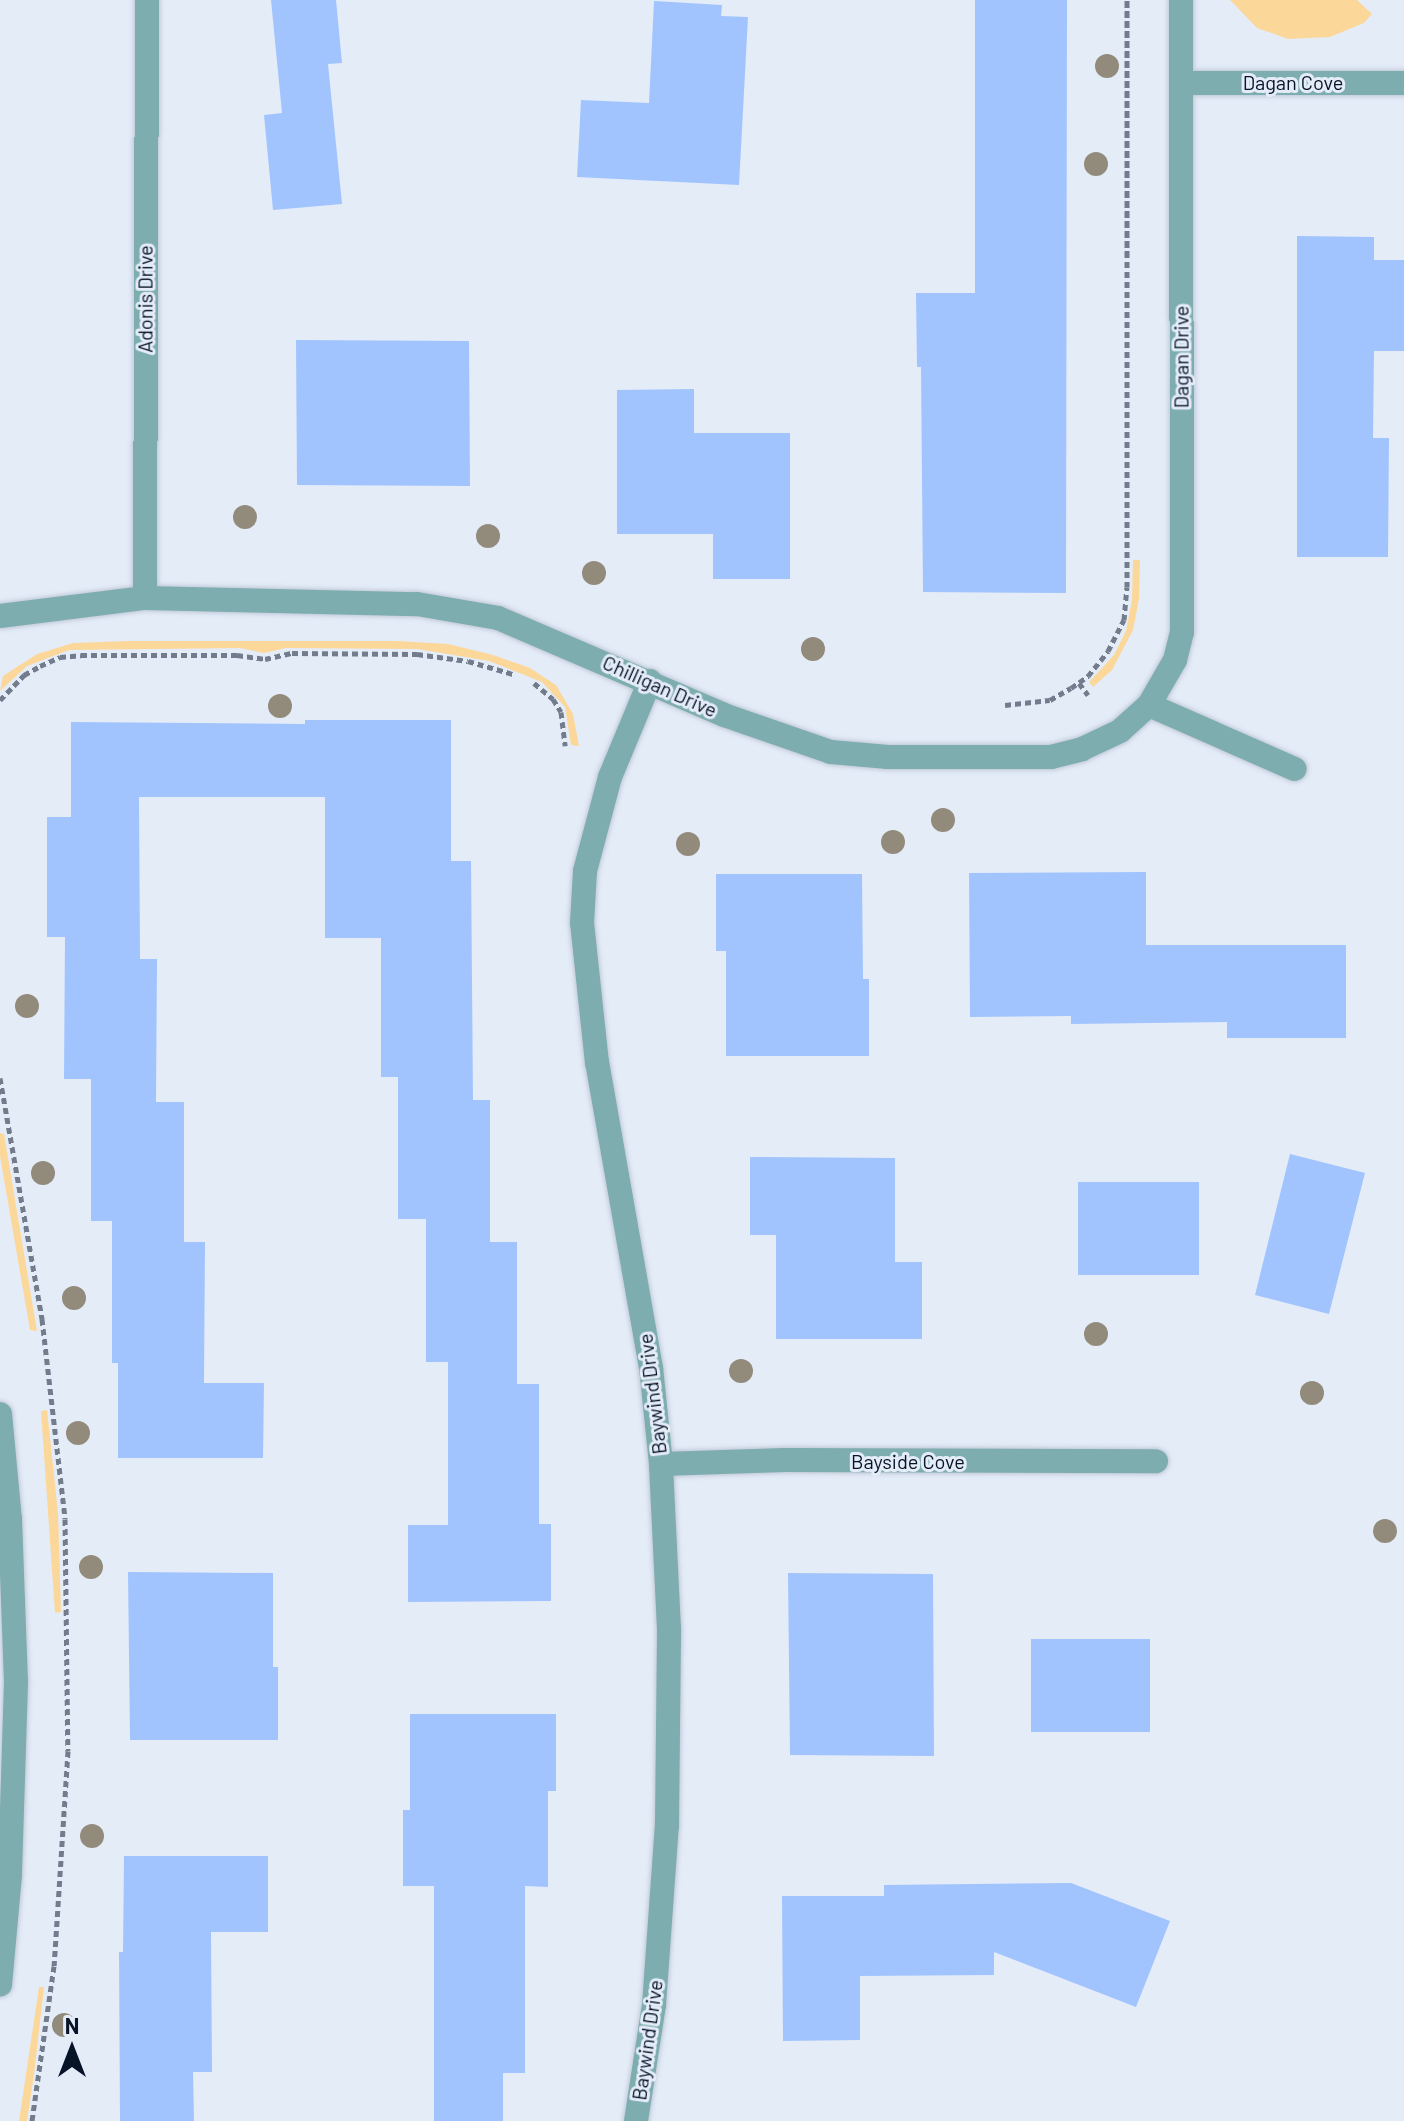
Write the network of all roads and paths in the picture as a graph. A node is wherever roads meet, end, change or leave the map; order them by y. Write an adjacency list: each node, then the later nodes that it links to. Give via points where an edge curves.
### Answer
1 (147, 0): 6 (street, Adonis Drive)
2 (1127, 0): 9 (path, via 1127,587 1117,638)
3 (1181, 0): 4 (street, Dagan Drive)
4 (1182, 83): 5 (street, Dagan Cove); 13 (street, Dagan Drive, via 1182,632 1175,660)
5 (1404, 83)
6 (145, 598): 7 (street, Chilligan Drive); 8 (street, Chilligan Drive, via 451,609 498,618)
7 (0, 616)
8 (650, 681): 13 (street, Chilligan Drive, via 776,735 831,752 888,757 1051,757 1120,731); 18 (street, Baywind Drive, via 610,777 585,871 582,923 597,1063 637,1284)
9 (1079, 683): 10 (path); 12 (path, via 1050,700)
10 (1088, 695)
11 (0, 700): 14 (path, via 40,666 81,655 265,659 292,653 417,654 468,661 536,684 561,712)
12 (1005, 705)
13 (1149, 705): 15 (street)
14 (565, 746)
15 (1295, 769)
16 (0, 1414): 19 (street, via 16,1682 10,1875)
17 (1156, 1461): 18 (street, Bayside Cove)
18 (661, 1464): 20 (street, Baywind Drive, via 669,1781 654,2005)
19 (0, 1985)
20 (636, 2121)

